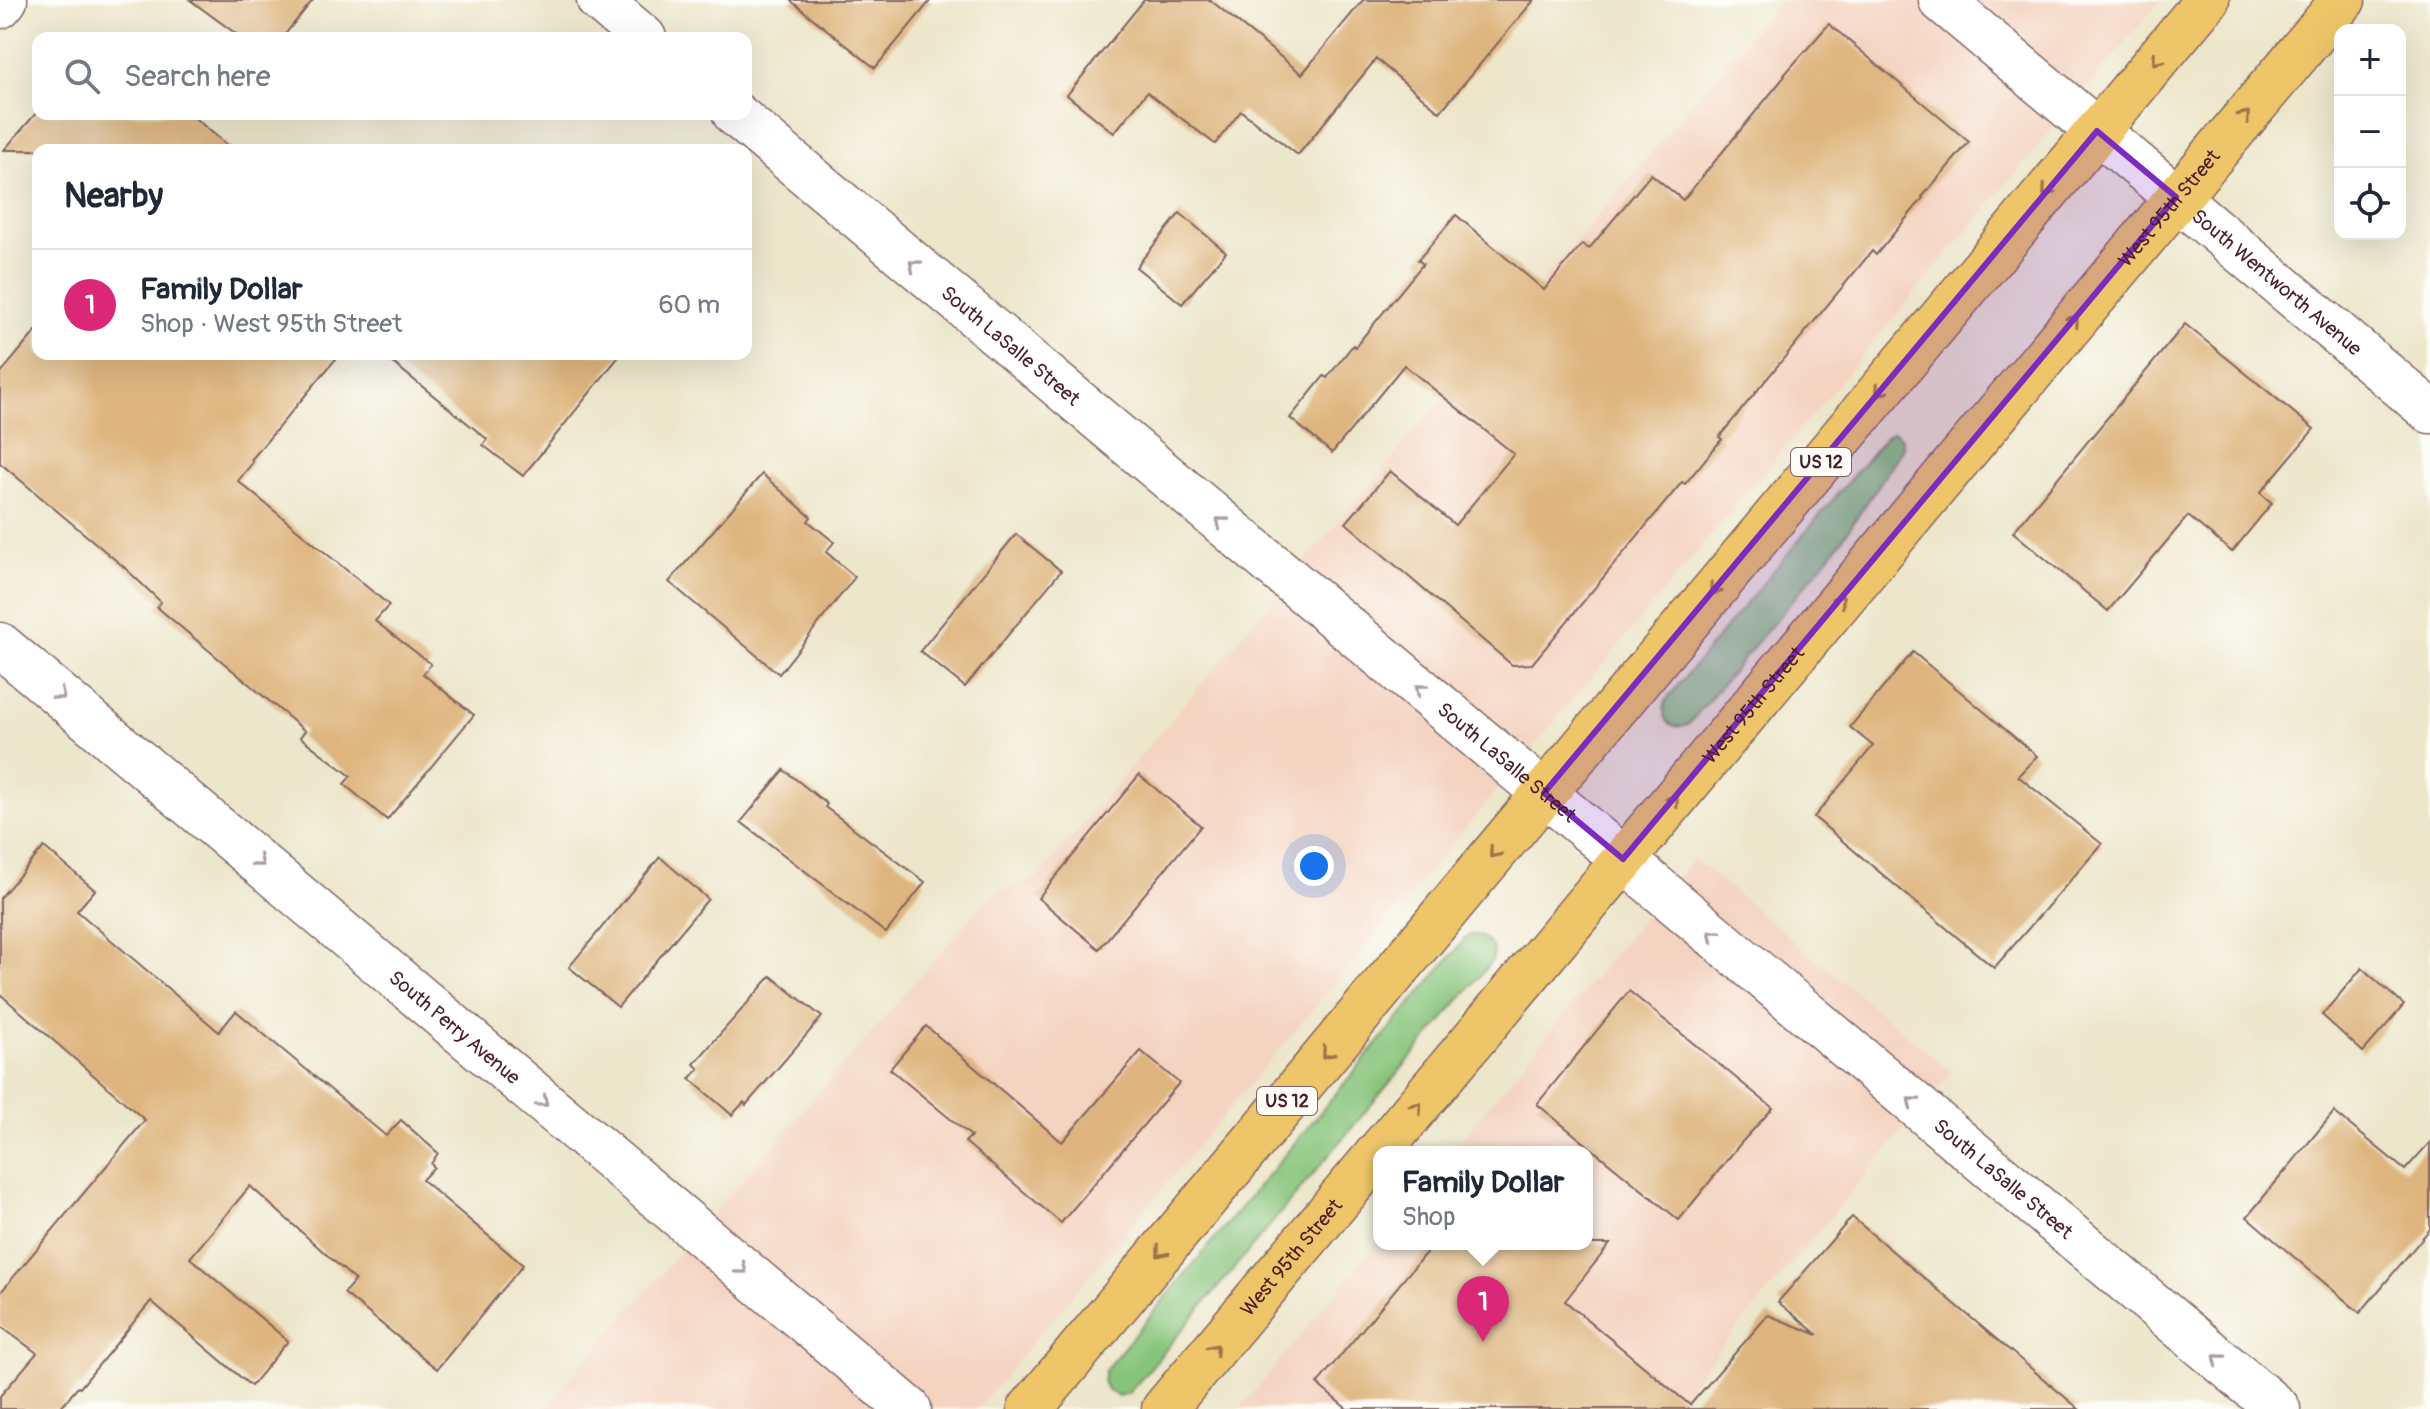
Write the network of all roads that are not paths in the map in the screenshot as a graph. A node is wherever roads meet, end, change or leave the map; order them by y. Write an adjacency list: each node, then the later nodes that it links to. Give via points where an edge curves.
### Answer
1 (5, 0): 6 (street)
2 (599, 0): 7 (street)
3 (1941, 0): 9 (street, South Wentworth Avenue)
4 (2207, 0): 9 (main road, US 12, one-way to 9)
5 (2343, 0): 10 (main road, West 95th Street, one-way to 5)
6 (0, 6)
7 (637, 32)
8 (742, 120): 13 (street, South LaSalle Street, one-way to 8)
9 (2097, 131): 10 (street, South Wentworth Avenue); 13 (main road, US 12, one-way to 13)
10 (2176, 197): 11 (street, South Wentworth Avenue); 14 (main road, West 95th Street, one-way to 10)
11 (2430, 411)
12 (0, 645): 17 (street, South Perry Avenue, one-way to 17)
13 (1544, 793): 14 (street, South LaSalle Street); 18 (main road, US 12, one-way to 18)
14 (1623, 859): 15 (main road, West 95th Street, one-way to 14); 20 (street, South LaSalle Street, one-way to 14)
15 (1383, 1146)
16 (1373, 1159): 19 (main road, West 95th Street, one-way to 16)
17 (909, 1409)
18 (1030, 1409)
19 (1164, 1409)
20 (2278, 1409)

